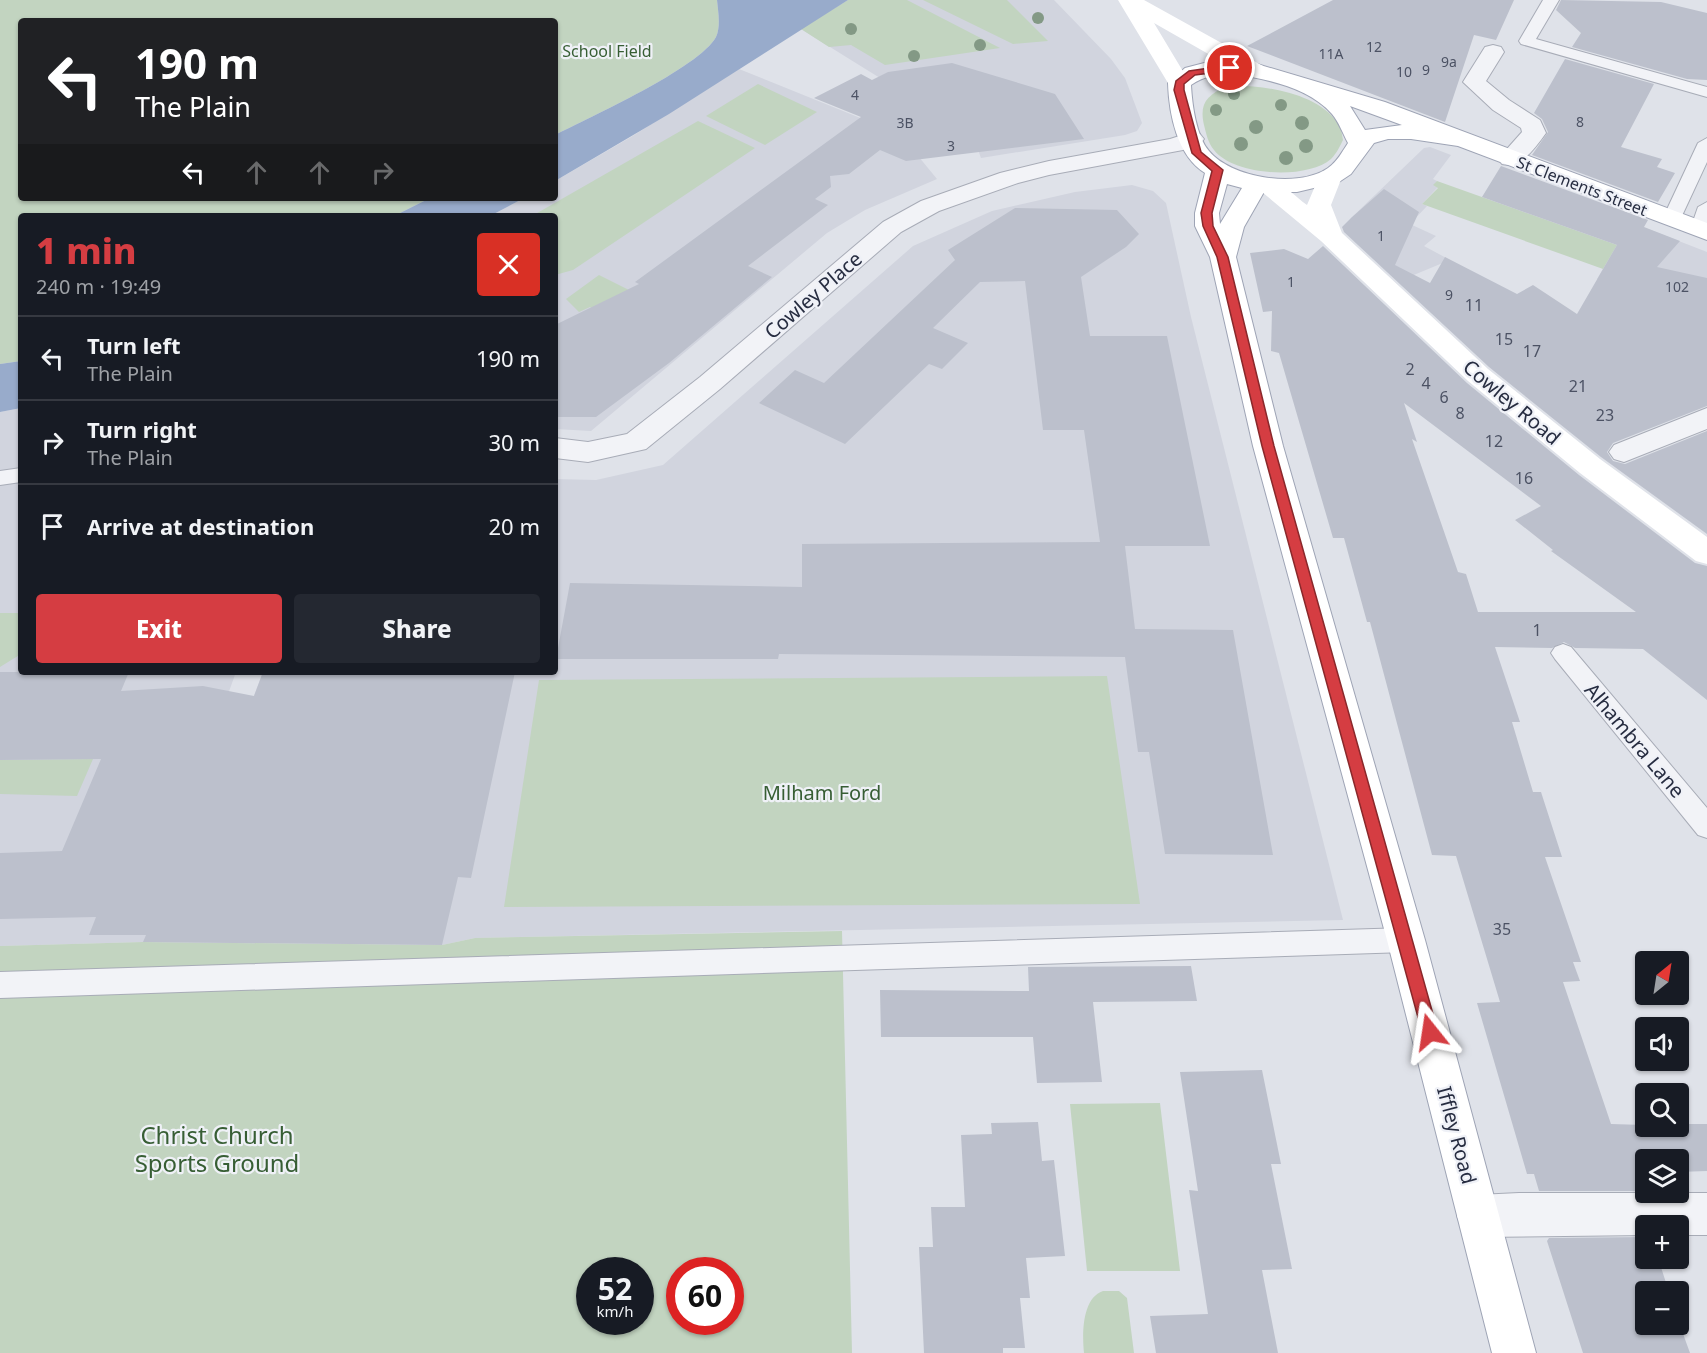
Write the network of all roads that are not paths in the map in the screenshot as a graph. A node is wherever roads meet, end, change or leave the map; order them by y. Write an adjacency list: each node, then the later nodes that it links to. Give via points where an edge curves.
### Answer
1 (1551, 0): 7 (lane, via 1527,41)
2 (1129, 1): 4 (main road); 5 (main road)
3 (1493, 52): 12 (street, via 1474,82 1532,125 1534,134)
4 (1255, 71): 5 (main road, via 1205,69 1185,76); 6 (main road)
5 (1179, 83): 8 (main road)
6 (1302, 84): 9 (main road, St Clements Street, via 1377,107); 11 (main road, via 1337,106)
7 (1707, 92)
8 (1192, 139): 13 (street, Cowley Place); 14 (main road, via 1197,153)
9 (1457, 139): 11 (main road, St Clements Street, via 1394,132 1365,139); 12 (main road, St Clements Street)
10 (1707, 143): 17 (lane)
11 (1360, 144): 15 (main road, via 1352,159)
12 (1510, 159): 17 (main road, St Clements Street)
13 (1089, 160): 14 (street, Cowley Place); 22 (street, Cowley Place, via 1009,178 930,206 892,227 636,442 588,452)
14 (1213, 167): 16 (main road); 20 (main road, Iffley Road, via 1208,226)
15 (1330, 177): 16 (main road, via 1295,185); 19 (main road, Cowley Road, via 1318,205)
16 (1262, 186): 19 (main road, Cowley Road); 20 (main road, Iffley Road, via 1231,227)
17 (1671, 220): 18 (main road, St Clements Street)
18 (1704, 223)
19 (1330, 236): 26 (main road, Cowley Road, via 1478,375)
20 (1223, 257): 29 (main road, Iffley Road, via 1268,446)
21 (1707, 418): 23 (street)
22 (558, 448)
23 (1624, 452)
24 (18, 475): 25 (lane)
25 (0, 478)
26 (1707, 554)
27 (1563, 653): 28 (lane, Alhambra Lane)
28 (1707, 827)
29 (1406, 940): 30 (lane); 32 (main road, Iffley Road)
30 (0, 985)
31 (1707, 1214): 32 (street)
32 (1478, 1216): 33 (main road, Iffley Road)
33 (1514, 1353)

